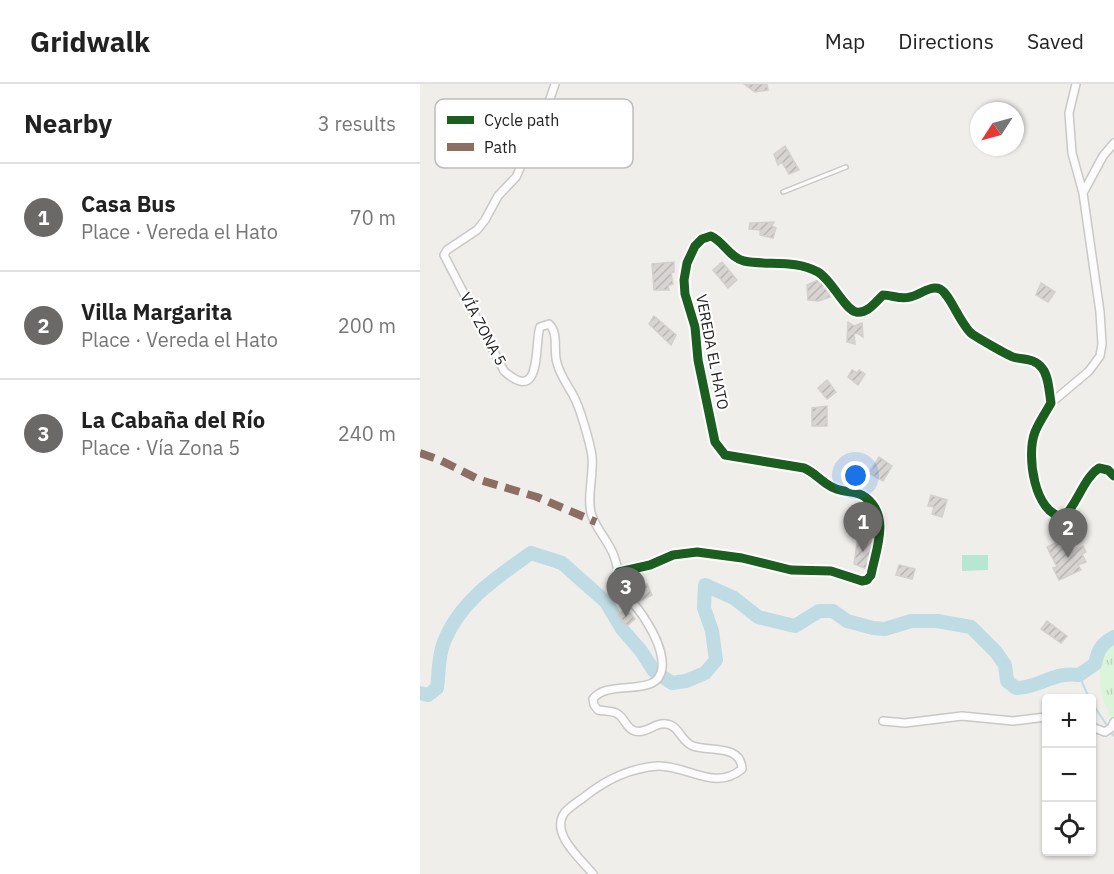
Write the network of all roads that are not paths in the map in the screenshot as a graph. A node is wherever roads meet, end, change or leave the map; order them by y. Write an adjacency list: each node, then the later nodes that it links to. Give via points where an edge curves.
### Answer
1 (555, 84): 3 (street, VÍA ZONA 5)
2 (1076, 84): 8 (street, via 1069,113 1072,153)
3 (550, 99)
4 (1114, 143): 8 (street)
5 (520, 168): 11 (street, VÍA ZONA 5, via 477,230 444,255 504,371 511,377 519,381 532,374 540,327 549,324 555,331 554,355 574,397 592,454 592,517)
6 (846, 168): 7 (lane)
7 (783, 192)
8 (1083, 193): 9 (street, via 1100,312 1101,356)
9 (1051, 403): 10 (street, via 1034,432 1031,462 1035,484 1047,506 1058,517 1064,517 1074,507 1090,474 1099,468); 11 (street, VEREDA EL HATO, via 1042,367 1031,360 1012,357 972,334 939,288 912,297 883,295 860,313 851,310 830,281 818,272 787,262 744,261 719,240 711,236 702,239 687,263 684,280 715,441 725,455 804,468 830,487 865,497 877,510 881,525 872,575 862,581 831,571 791,570 697,552 673,555)
10 (1114, 476)
11 (619, 572): 16 (street, VÍA ZONA 5, via 625,593 658,646 662,670 656,681 648,685 598,693 594,705 598,710 616,712 630,729 638,732 669,724 695,747 737,755 742,769 722,778 696,777 677,768 658,766 603,782 560,821 561,833)
12 (1042, 718): 13 (street, via 1013,722 962,716 905,723)
13 (883, 721)
14 (1114, 722): 15 (street, via 1105,732)
15 (1096, 729)
16 (593, 874)

